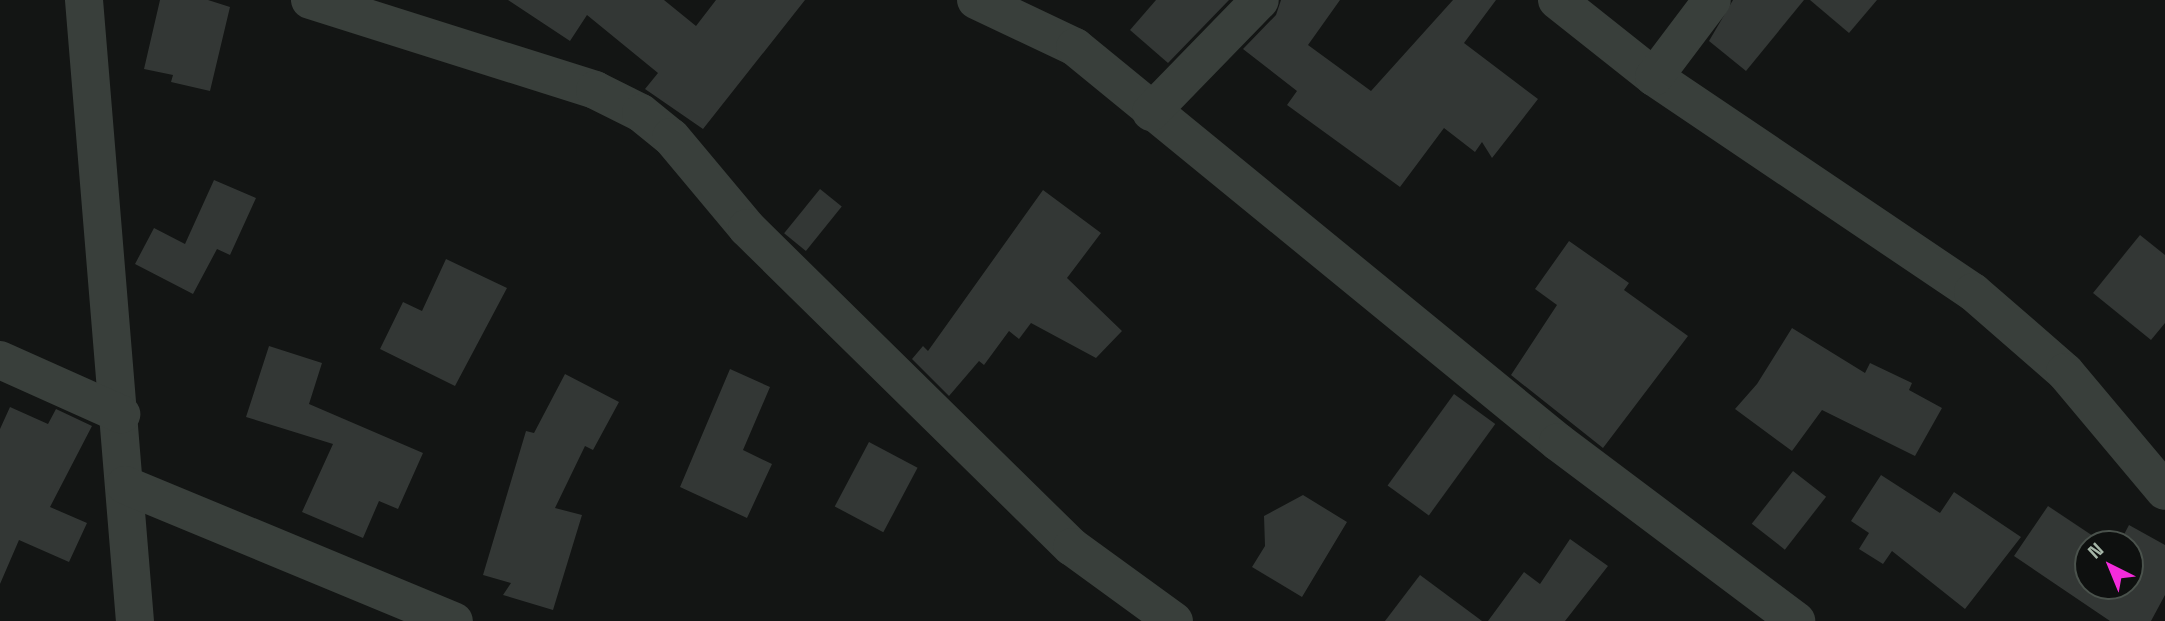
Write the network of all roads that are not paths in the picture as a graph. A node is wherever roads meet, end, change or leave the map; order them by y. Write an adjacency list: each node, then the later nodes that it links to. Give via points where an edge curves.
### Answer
1 (84, 0): 10 (street)
2 (310, 0): 15 (street, via 595,90 641,113 671,137 747,228 1072,547)
3 (976, 0): 8 (street, via 1075,47)
4 (1260, 0): 8 (street)
5 (1557, 0): 7 (street)
6 (1712, 0): 7 (street)
7 (1654, 77): 12 (street, via 1973,292 2065,372)
8 (1151, 112): 16 (street, via 1558,442)
9 (0, 360): 10 (street)
10 (121, 414): 11 (street)
11 (125, 485): 13 (street); 14 (street)
12 (2165, 491)
13 (135, 621)
14 (454, 621)
15 (1174, 621)
16 (1796, 621)

